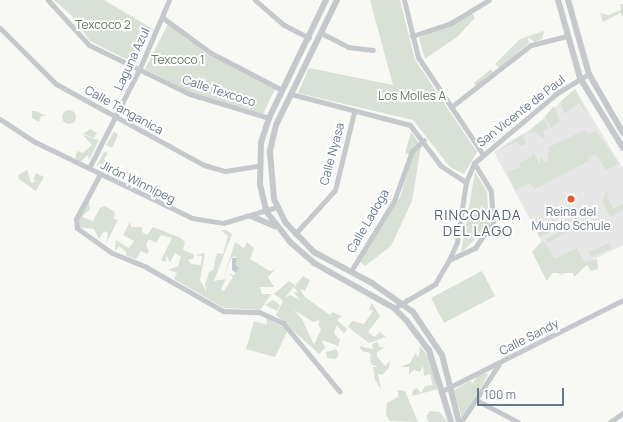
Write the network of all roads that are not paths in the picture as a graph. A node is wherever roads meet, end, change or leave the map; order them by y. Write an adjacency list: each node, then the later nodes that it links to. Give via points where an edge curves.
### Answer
1 (48, 0): 17 (street, Calle Texcoco, via 89,45)
2 (169, 0): 10 (street, Laguna Azul)
3 (255, 0): 15 (street, via 284,25)
4 (326, 0): 15 (street)
5 (337, 0): 12 (street)
6 (404, 0): 13 (street)
7 (489, 0): 13 (street, via 451,23)
8 (558, 0): 14 (street)
9 (568, 0): 18 (street)
10 (163, 18): 17 (street, Laguna Azul); 20 (street, via 211,53)
11 (0, 28): 26 (street, Calle Tanganica, via 56,84)
12 (321, 33): 16 (street, via 348,47); 21 (street)
13 (412, 36): 24 (street, via 418,57)
14 (566, 36): 19 (street); 24 (street, via 531,45)
15 (309, 38): 20 (street)
16 (373, 50)
17 (139, 70): 26 (street, Laguna Azul); 27 (street, Calle Texcoco, via 190,94)
18 (590, 74): 19 (street, San Vicente de Paul); 22 (street)
19 (580, 78): 23 (street); 32 (street, San Vicente de Paul)
20 (282, 90): 27 (street)
21 (291, 94): 25 (street); 38 (street, via 276,125 270,152 270,174)
22 (599, 94): 23 (street); 29 (street)
23 (590, 99): 31 (street)
24 (451, 107): 32 (street)
25 (354, 112): 30 (street, via 410,125); 42 (street, Calle Nyasa, via 334,190)
26 (115, 117): 34 (street, Calle Tanganica, via 204,165 225,171); 35 (street, Laguna Azul)
27 (269, 118): 34 (street)
28 (0, 119): 35 (street, Jirón Winnipeg, via 29,139)
29 (623, 133)
30 (424, 140): 37 (street, via 441,166); 44 (street, Calle Ladoga, via 412,151 394,201)
31 (623, 148)
32 (482, 152): 33 (street, San Vicente de Paul)
33 (474, 163): 37 (street, San Vicente de Paul); 43 (street, via 491,191 493,221 475,248)
34 (258, 166): 39 (street)
35 (89, 168): 36 (street, Jirón Winnipeg)
36 (100, 174): 40 (street, Jirón Winnipeg, via 192,218 223,223); 55 (street, via 76,219 77,228 112,253 146,267 223,311 259,312 283,323)
37 (466, 182): 43 (street, San Vicente de Paul, via 457,242)
38 (277, 207): 39 (street, Jirón Winnipeg); 42 (street)
39 (266, 211): 40 (street, Jirón Winnipeg); 41 (street)
40 (251, 216): 41 (street, via 266,220)
41 (279, 229): 47 (street, via 314,262)
42 (295, 234): 44 (street, via 314,252)
43 (449, 260): 46 (street, San Vicente de Paul, via 435,284)
44 (351, 271): 46 (street)
45 (623, 300): 52 (street, Calle Sandy)
46 (404, 302): 47 (street, San Vicente de Paul); 48 (street)
47 (394, 308): 49 (street)
48 (427, 328): 49 (street); 50 (street)
49 (419, 335): 51 (street)
50 (442, 355): 51 (street); 53 (street)
51 (434, 360): 54 (street)
52 (499, 364): 53 (street, Calle Sandy); 56 (street)
53 (452, 388): 54 (street, Calle Sandy); 59 (street)
54 (444, 390): 58 (street)
55 (340, 392)
56 (478, 400): 59 (street); 60 (street)
57 (623, 413): 61 (street)
58 (451, 422)
59 (460, 422)
60 (518, 422)
61 (610, 422)

